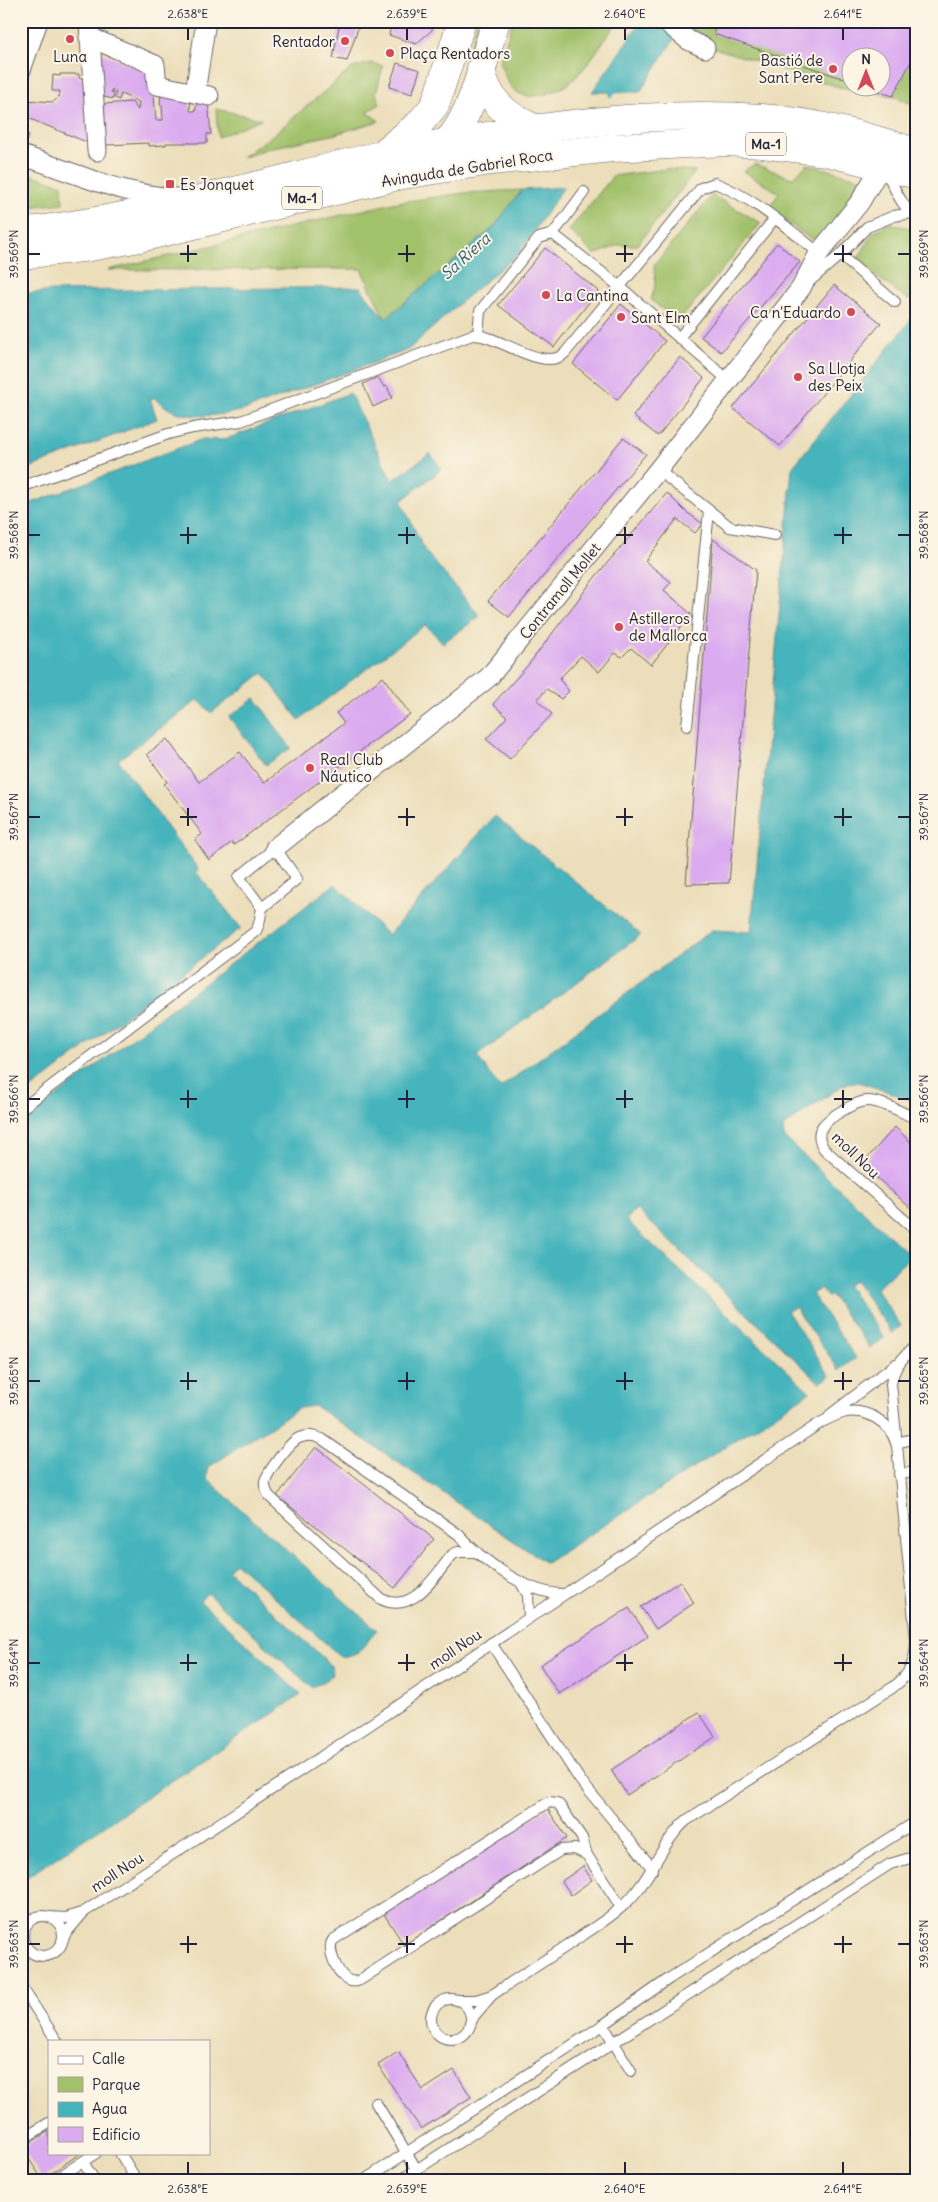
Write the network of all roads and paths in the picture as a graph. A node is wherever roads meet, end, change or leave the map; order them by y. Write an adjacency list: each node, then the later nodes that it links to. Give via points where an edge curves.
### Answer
1 (38, 21): 9 (street)
2 (206, 21): 6 (street, via 202,94 157,85 155,65)
3 (462, 21): 10 (main road)
4 (496, 21): 8 (main road)
5 (665, 21): 7 (street)
6 (89, 29): 14 (street)
7 (697, 44)
8 (481, 68): 11 (main road, via 488,93 496,104 511,117); 13 (main road, via 466,115)
9 (21, 70)
10 (435, 105): 13 (main road, via 441,128); 17 (main road)
11 (537, 128): 12 (main road, Avinguda de Gabriel Roca / Ma-1, via 648,118 724,116 801,123); 13 (main road, Avinguda de Gabriel Roca / Ma-1)
12 (874, 140): 15 (main road, Avinguda de Gabriel Roca / Ma-1); 19 (street)
13 (450, 142): 17 (main road, Avinguda de Gabriel Roca / Ma-1); 18 (main road, via 459,150)
14 (97, 151)
15 (917, 153)
16 (21, 155): 22 (street, via 131,192)
17 (394, 160): 18 (main road, Avinguda de Gabriel Roca / Ma-1); 22 (main road, Avinguda de Gabriel Roca / Ma-1); 28 (main road, Avinguda de Gabriel Roca / Ma-1, via 140,238)
18 (490, 162): 19 (main road, Avinguda de Gabriel Roca / Ma-1, via 612,148 753,143 826,152)
19 (882, 166): 20 (main road, Avinguda de Gabriel Roca / Ma-1); 23 (lane); 27 (street, Contramoll Mollet, via 860,202)
20 (917, 175)
21 (584, 192): 26 (lane)
22 (199, 199): 25 (main road, Avinguda de Gabriel Roca / Ma-1, via 104,221)
23 (914, 215): 29 (lane, via 894,216 867,227)
24 (775, 218): 27 (lane); 30 (lane, via 734,190 715,183 701,188); 34 (lane)
25 (21, 232)
26 (553, 234): 30 (lane); 33 (lane, via 535,242 480,311)
27 (819, 253): 31 (street, Contramoll Mollet)
28 (21, 255)
29 (840, 255): 31 (lane); 32 (lane)
30 (619, 286): 33 (lane, via 558,358 544,358); 34 (lane)
31 (801, 288): 35 (street, Contramoll Mollet)
32 (895, 302)
33 (478, 334): 37 (lane, via 241,421 168,434)
34 (679, 338): 35 (lane)
35 (728, 380): 36 (street, Contramoll Mollet)
36 (658, 470): 38 (lane); 41 (street, Contramoll Mollet, via 489,678)
37 (21, 487)
38 (709, 511): 39 (lane, via 730,527); 40 (lane)
39 (775, 535)
40 (687, 726)
41 (276, 848): 42 (lane, via 298,879); 42 (lane, Contramoll Mollet, via 239,877)
42 (262, 908): 43 (lane, via 256,930)
43 (21, 1109)
44 (917, 1119): 45 (lane, moll Nou, via 879,1104 861,1102 826,1123 821,1128 819,1140 824,1149)
45 (917, 1231)
46 (917, 1344): 47 (lane, moll Nou)
47 (899, 1362): 48 (lane, moll Nou); 50 (lane, moll Nou, via 891,1384)
48 (820, 1422): 50 (lane, moll Nou, via 846,1412 867,1414 888,1428); 55 (lane, moll Nou)
49 (917, 1438): 50 (lane)
50 (896, 1443): 52 (lane)
51 (917, 1472): 52 (lane)
52 (899, 1474): 61 (lane, via 916,1640 909,1674 677,1828)
53 (477, 1552): 53 (lane, via 458,1534 314,1436 300,1437 293,1442 265,1480 269,1496 388,1603 403,1604 418,1596 453,1554); 54 (lane)
54 (520, 1582): 55 (lane, via 542,1592); 56 (lane, via 528,1595)
55 (563, 1594): 56 (lane, moll Nou)
56 (529, 1618): 57 (lane, moll Nou)
57 (490, 1643): 61 (lane, via 580,1780); 63 (lane, moll Nou)
58 (917, 1822): 71 (lane, via 678,1973)
59 (587, 1855): 59 (lane, via 582,1838 560,1806 553,1802 544,1803 333,1940 331,1955 345,1977 352,1981 360,1980 561,1850 575,1849); 62 (lane)
60 (917, 1856): 73 (lane, via 890,1864)
61 (653, 1869): 62 (lane)
62 (621, 1907): 68 (lane)
63 (84, 1912): 64 (lane, moll Nou, via 66,1918); 65 (lane)
64 (49, 1917): 65 (lane, via 62,1930); 66 (lane, via 36,1917 26,1926)
65 (62, 1942): 66 (lane, via 49,1955)
66 (25, 1951)
67 (21, 1986): 72 (lane)
68 (492, 1995): 69 (lane, via 476,2000); 70 (lane)
69 (457, 2000): 70 (lane, via 467,2007); 70 (lane, via 444,2000 434,2009 431,2022 434,2029 451,2039 463,2035)
70 (470, 2025)
71 (603, 2025): 73 (lane); 78 (lane)
72 (56, 2040)
73 (614, 2042): 74 (lane); 82 (lane)
74 (631, 2071)
75 (376, 2103): 78 (lane)
76 (48, 2123): 77 (lane)
77 (21, 2140)
78 (406, 2153): 82 (lane); 86 (lane)
79 (95, 2154): 81 (lane)
80 (121, 2154): 85 (lane)
81 (83, 2162): 83 (lane); 84 (lane)
82 (417, 2170): 87 (lane)
83 (53, 2181)
84 (95, 2181)
85 (137, 2181)
86 (363, 2181)
87 (400, 2181)

